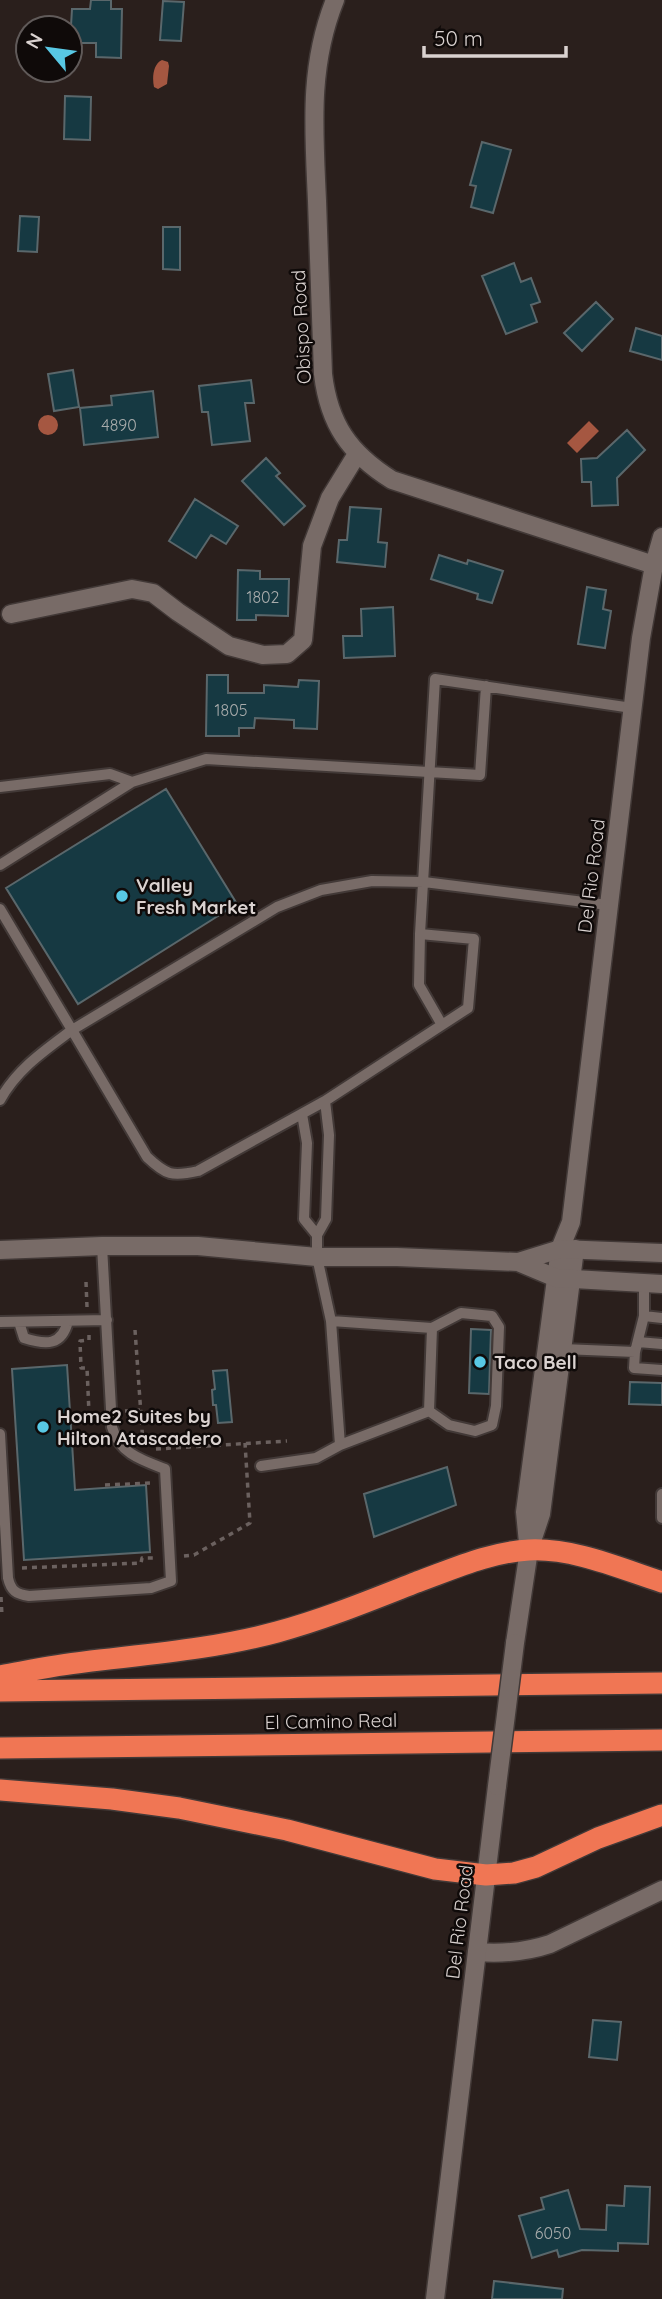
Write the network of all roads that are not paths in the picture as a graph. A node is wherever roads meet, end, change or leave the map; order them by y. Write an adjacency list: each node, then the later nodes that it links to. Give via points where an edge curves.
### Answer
1 (335, 0): 2 (street, Obispo Road, via 322,35 315,78 323,374 333,418)
2 (357, 454): 4 (street, Obispo Road, via 392,480 412,488); 5 (street, via 330,498 312,546 303,640 287,654 263,655 229,646 153,593 132,589)
3 (662, 537): 4 (street, Del Rio Road)
4 (654, 565): 7 (street, Del Rio Road)
5 (11, 614)
6 (486, 686): 7 (lane); 8 (lane, via 480,775); 8 (lane, via 435,679)
7 (632, 708): 13 (street, Del Rio Road)
8 (428, 774): 9 (lane, via 206,759); 12 (lane)
9 (132, 782): 10 (lane, via 110,774); 11 (lane)
10 (0, 787)
11 (0, 865)
12 (424, 882): 13 (lane); 15 (lane); 17 (lane, via 372,881 321,890 277,907)
13 (608, 905): 23 (street, Del Rio Road)
14 (0, 909): 17 (lane)
15 (420, 934): 16 (lane, via 418,985); 16 (lane, via 474,939 468,1008)
16 (442, 1025): 19 (lane)
17 (72, 1030): 18 (lane, via 28,1063); 20 (lane, via 147,1157 163,1172 198,1171)
18 (0, 1100)
19 (325, 1101): 20 (lane); 21 (lane, via 330,1135 326,1219)
20 (302, 1114): 21 (lane, via 307,1143 304,1219)
21 (317, 1235): 26 (lane)
22 (102, 1245): 24 (street); 26 (street, via 198,1246); 32 (lane)
23 (568, 1249): 25 (street); 27 (street); 28 (street, Del Rio Road)
24 (0, 1250)
25 (662, 1252)
26 (317, 1257): 27 (street); 34 (lane)
27 (518, 1262): 28 (street)
28 (564, 1278): 29 (street); 40 (street, Del Rio Road); 48 (street, Del Rio Road, via 525,1512)
29 (653, 1283): 30 (lane)
30 (644, 1316): 31 (lane); 39 (lane)
31 (662, 1318)
32 (107, 1320): 33 (lane); 43 (lane, via 116,1439 129,1454 165,1469 171,1581 151,1588 29,1597 11,1589)
33 (68, 1321): 36 (lane); 36 (lane, via 65,1333 56,1341 37,1342 24,1338)
34 (331, 1321): 37 (lane); 44 (lane)
35 (0, 1322): 36 (lane)
36 (19, 1322)
37 (432, 1328): 42 (lane); 42 (lane, via 461,1313 492,1316 499,1327 492,1425 475,1431 449,1425)
38 (662, 1344): 39 (lane)
39 (636, 1347): 40 (lane); 41 (lane, via 634,1368)
40 (563, 1349): 48 (street, Del Rio Road, via 541,1514)
41 (662, 1370)
42 (429, 1411): 44 (lane)
43 (0, 1434)
44 (340, 1445): 45 (lane, via 316,1458)
45 (261, 1466)
46 (662, 1494): 47 (lane)
47 (662, 1518)
48 (528, 1550): 49 (highway, via 589,1559); 50 (highway, via 460,1566 277,1632 221,1645); 57 (street, Del Rio Road, bridge)
49 (662, 1582)
50 (0, 1676)
51 (662, 1683): 52 (highway, El Camino Real)
52 (0, 1691)
53 (662, 1740): 54 (highway, El Camino Real)
54 (0, 1748)
55 (0, 1790): 57 (highway, via 178,1808 435,1869)
56 (662, 1815): 57 (highway, via 536,1867)
57 (486, 1875): 59 (street, Del Rio Road)
58 (662, 1890): 59 (street, via 541,1947)
59 (477, 1952): 60 (street, Del Rio Road)
60 (435, 2299)

